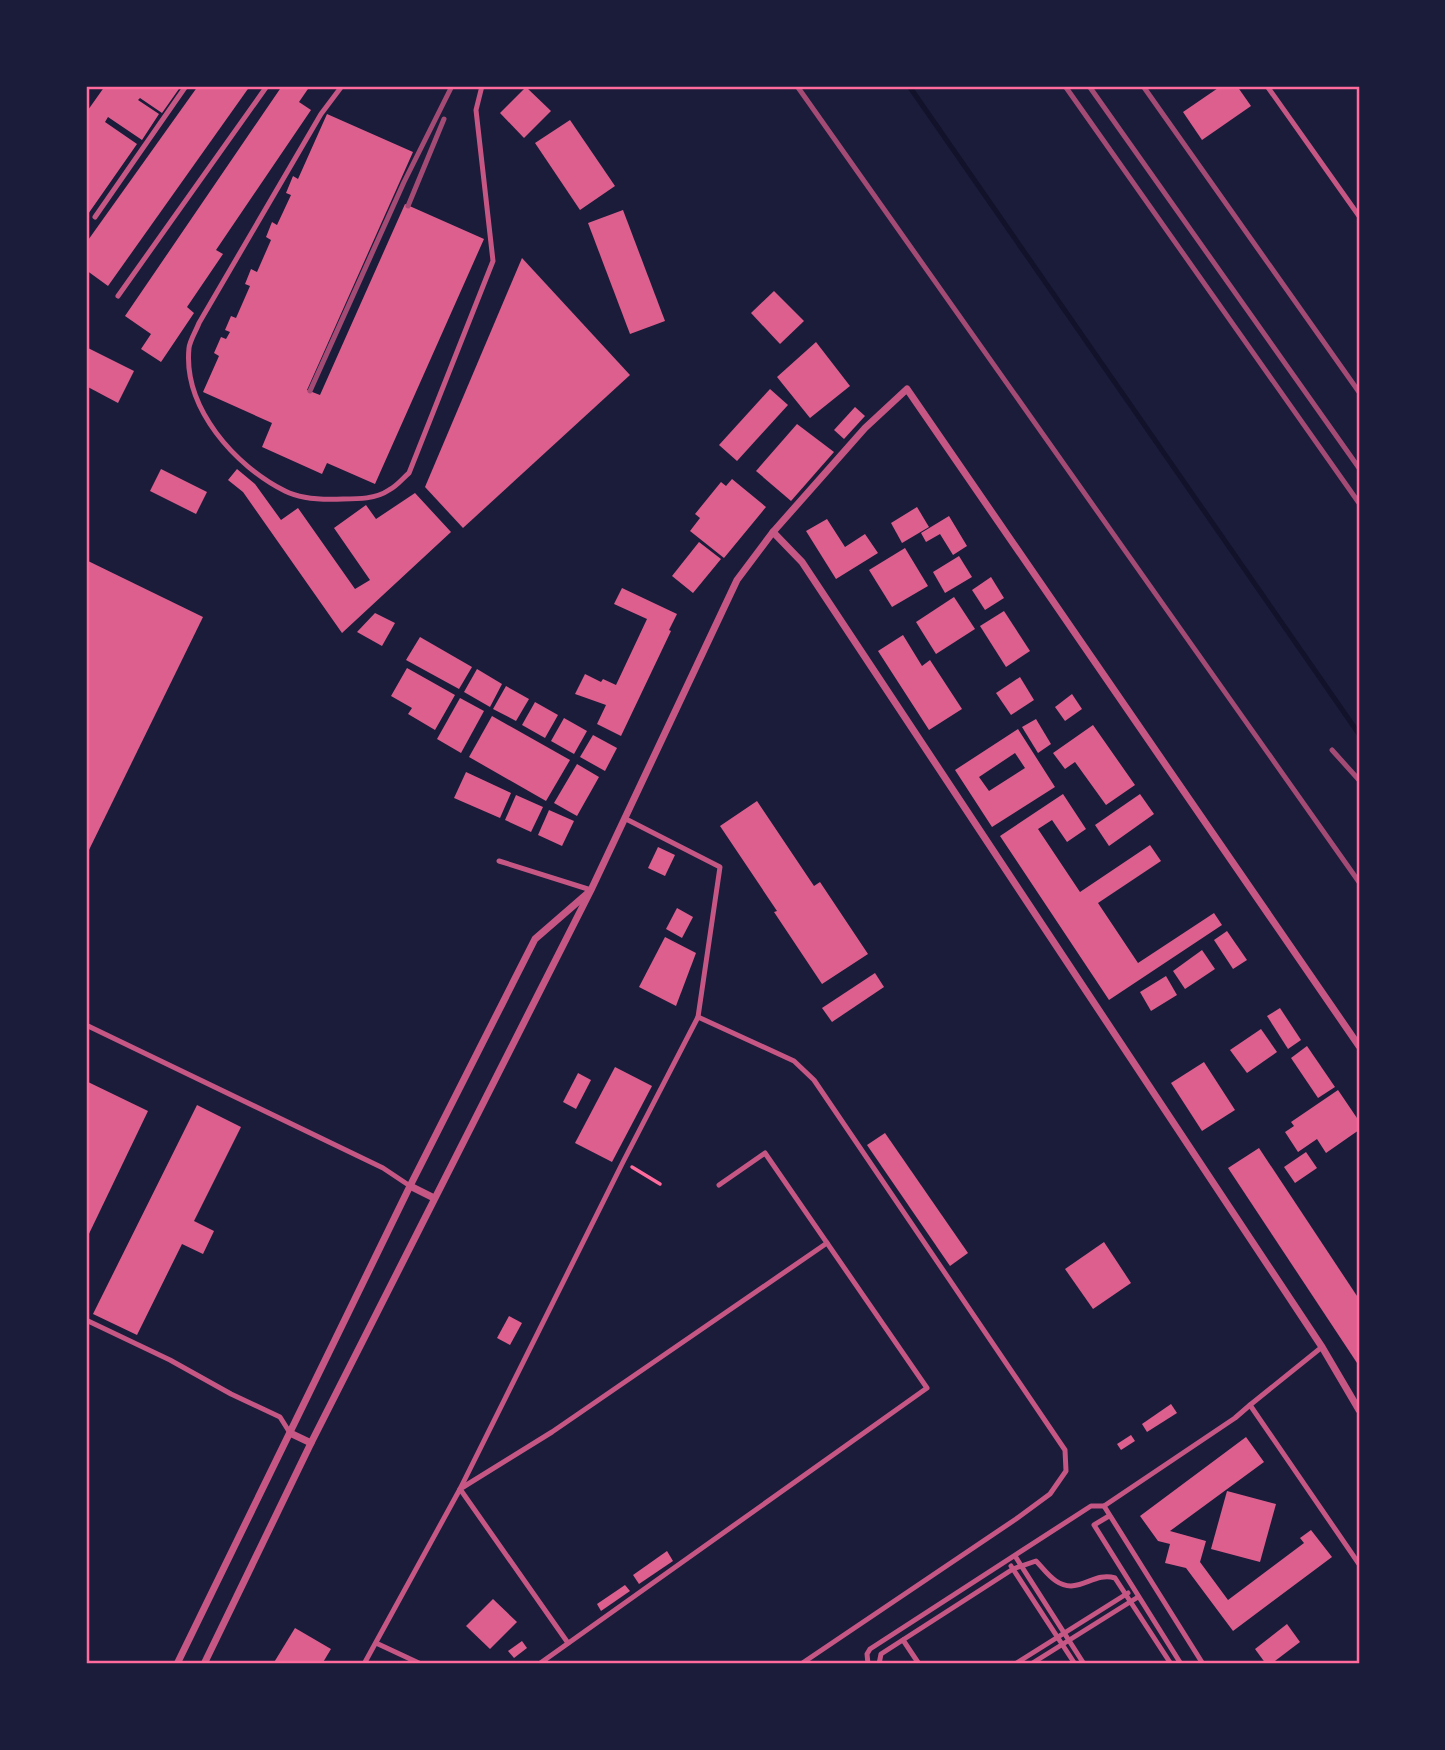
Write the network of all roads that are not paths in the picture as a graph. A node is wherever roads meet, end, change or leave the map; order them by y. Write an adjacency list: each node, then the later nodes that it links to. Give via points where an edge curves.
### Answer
1 (187, 86): 7 (lane)
2 (267, 86): 8 (lane)
3 (342, 86): 4 (lane, via 321,114 189,347 197,401 222,441 287,492 324,500 364,499 389,491 410,473 494,261 476,110)
4 (482, 86)
5 (1267, 86): 6 (lane)
6 (1359, 216)
7 (95, 217)
8 (118, 296)
9 (773, 532): 10 (street, via 737,580); 15 (street, via 865,428 907,389); 21 (street, via 802,562)
10 (626, 819): 12 (street); 13 (lane, via 720,867)
11 (499, 861): 12 (lane)
12 (591, 890): 17 (street, via 535,939); 18 (street)
13 (698, 1017): 26 (lane); 49 (lane, via 794,1061 814,1080 1065,1450 1066,1471 1050,1494)
14 (86, 1025): 17 (lane, via 383,1168)
15 (1359, 1046)
16 (719, 1185): 19 (lane, via 765,1153)
17 (410, 1186): 18 (street); 24 (street)
18 (433, 1198): 25 (street)
19 (827, 1243): 26 (lane, via 552,1432); 42 (lane, via 927,1388)
20 (86, 1320): 24 (lane, via 279,1417)
21 (1322, 1347): 22 (lane); 23 (street)
22 (1250, 1405): 27 (lane); 31 (lane)
23 (1359, 1410)
24 (290, 1433): 25 (street); 44 (street)
25 (311, 1444): 45 (street)
26 (460, 1489): 41 (lane); 42 (lane)
27 (1104, 1506): 28 (lane); 29 (lane, via 1091,1506)
28 (1108, 1516): 34 (lane, via 1094,1525); 59 (lane)
29 (1015, 1556): 30 (lane); 32 (lane)
30 (1008, 1561): 33 (lane); 50 (lane, via 870,1648)
31 (1359, 1564)
32 (1021, 1565): 33 (lane); 35 (lane, via 1035,1561 1056,1581 1075,1587 1105,1575 1115,1578); 38 (lane)
33 (1013, 1569): 38 (lane); 39 (lane)
34 (1134, 1590): 35 (lane); 36 (lane)
35 (1126, 1595): 37 (lane); 38 (lane)
36 (1138, 1597): 37 (lane); 58 (lane)
37 (1131, 1602): 40 (lane); 57 (lane)
38 (1061, 1635): 40 (lane); 43 (lane); 53 (lane)
39 (903, 1640): 51 (lane, via 881,1654); 52 (lane)
40 (1068, 1640): 43 (lane); 56 (lane)
41 (376, 1643): 46 (lane); 47 (lane)
42 (568, 1643): 48 (lane)
43 (1062, 1644): 54 (lane); 55 (lane)
44 (177, 1664)
45 (204, 1664)
46 (364, 1664)
47 (421, 1664)
48 (539, 1664)
49 (801, 1664)
50 (868, 1664)
51 (880, 1664)
52 (919, 1664)
53 (1015, 1664)
54 (1031, 1664)
55 (1075, 1664)
56 (1084, 1664)
57 (1171, 1664)
58 (1181, 1664)
59 (1203, 1664)

